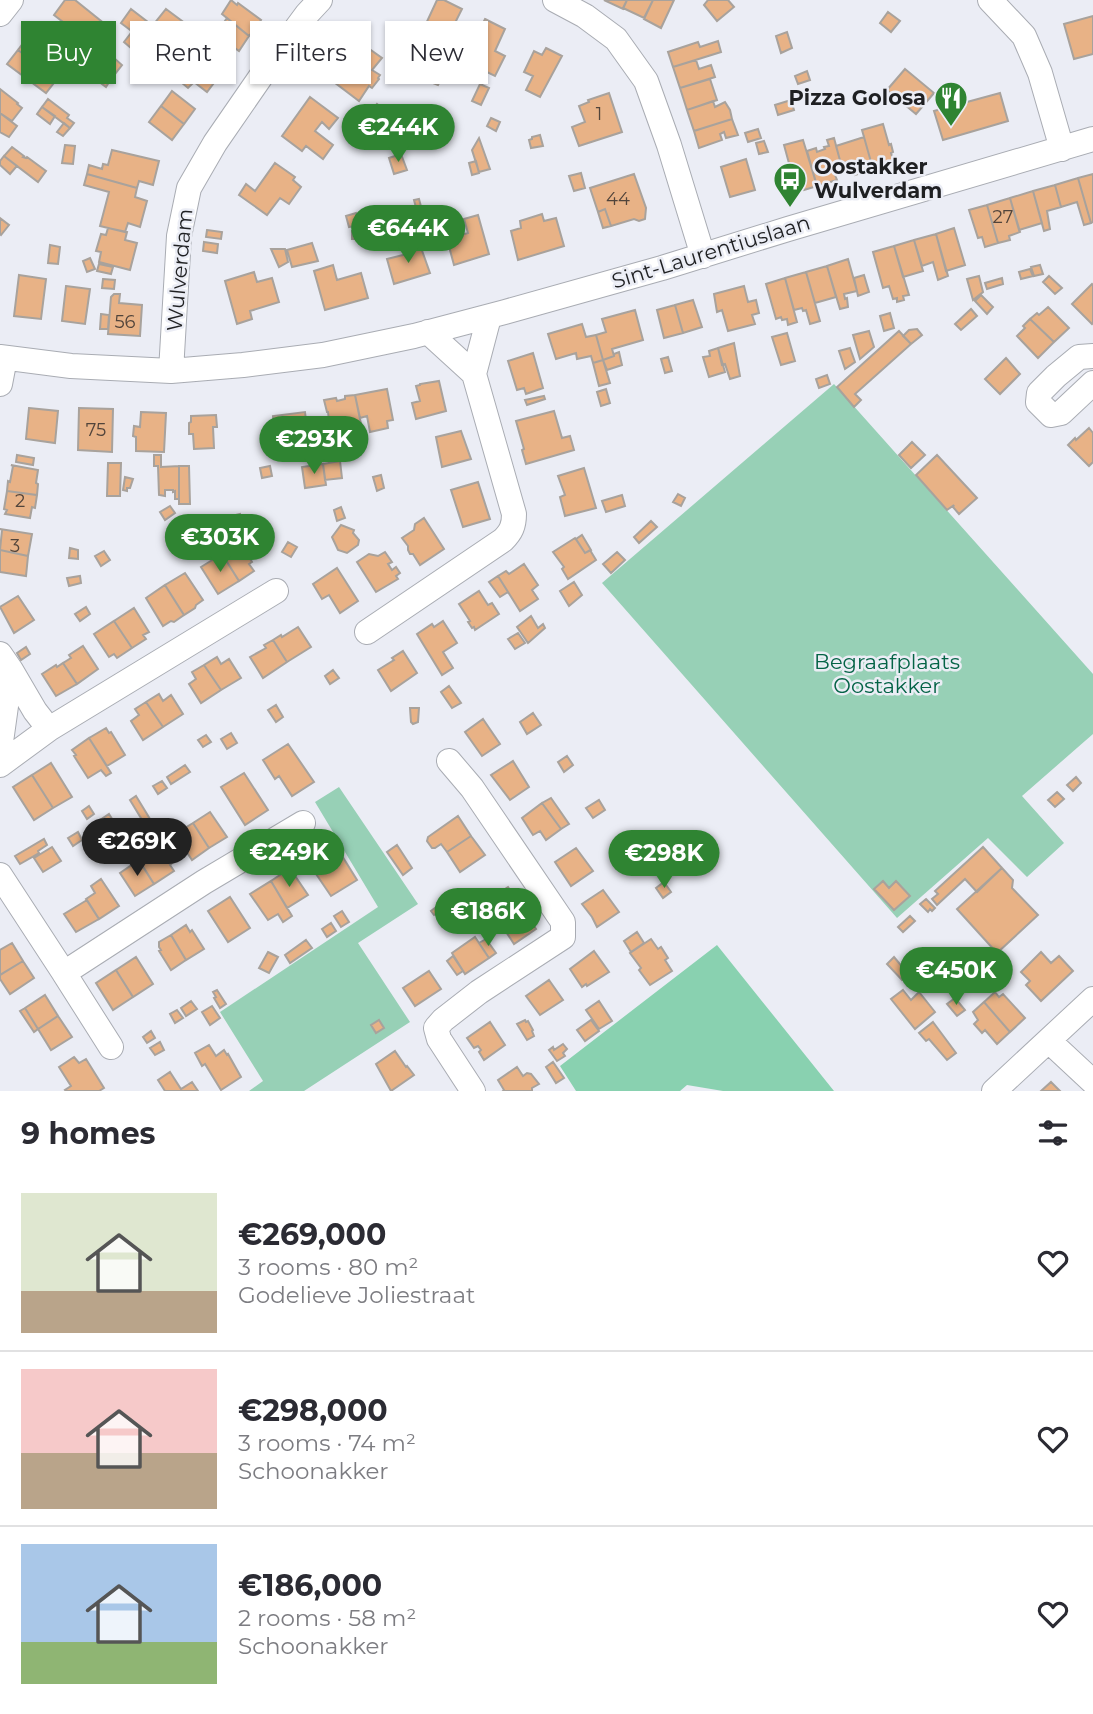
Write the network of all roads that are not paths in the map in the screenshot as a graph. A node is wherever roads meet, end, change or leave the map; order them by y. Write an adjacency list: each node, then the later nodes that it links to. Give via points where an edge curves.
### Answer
1 (11, 0): 5 (street)
2 (320, 0): 13 (street, Wulverdam, via 264,72 189,188 179,236)
3 (555, 0): 8 (street, via 616,39 646,81)
4 (990, 0): 7 (street, via 1024,36)
5 (0, 14)
6 (1093, 139): 7 (street, Sint-Laurentiuslaan)
7 (1062, 149): 8 (street, Sint-Laurentiuslaan)
8 (703, 256): 9 (street, Sint-Laurentiuslaan)
9 (489, 317): 10 (street, Sint-Laurentiuslaan); 14 (street)
10 (428, 332): 13 (street, Sint-Laurentiuslaan, via 323,355); 14 (street)
11 (1093, 356): 15 (street, via 1079,357 1056,376 1039,393 1038,402 1051,415 1061,413)
12 (2, 358): 13 (street, Sint-Laurentiuslaan); 16 (street)
13 (171, 371)
14 (474, 374): 18 (street, via 514,514 511,533)
15 (1093, 383)
16 (0, 384)
17 (276, 591): 20 (street)
18 (367, 632)
19 (5, 662): 20 (street); 21 (street)
20 (49, 729): 23 (street)
21 (0, 749)
22 (449, 761): 31 (street, via 564,922 563,937 479,992 436,1028)
23 (0, 765)
24 (303, 823): 26 (street)
25 (0, 875): 26 (street)
26 (64, 974): 29 (street)
27 (1093, 999): 28 (street)
28 (1049, 1041): 30 (street); 32 (street)
29 (111, 1047)
30 (1093, 1082)
31 (473, 1091)
32 (994, 1091)

